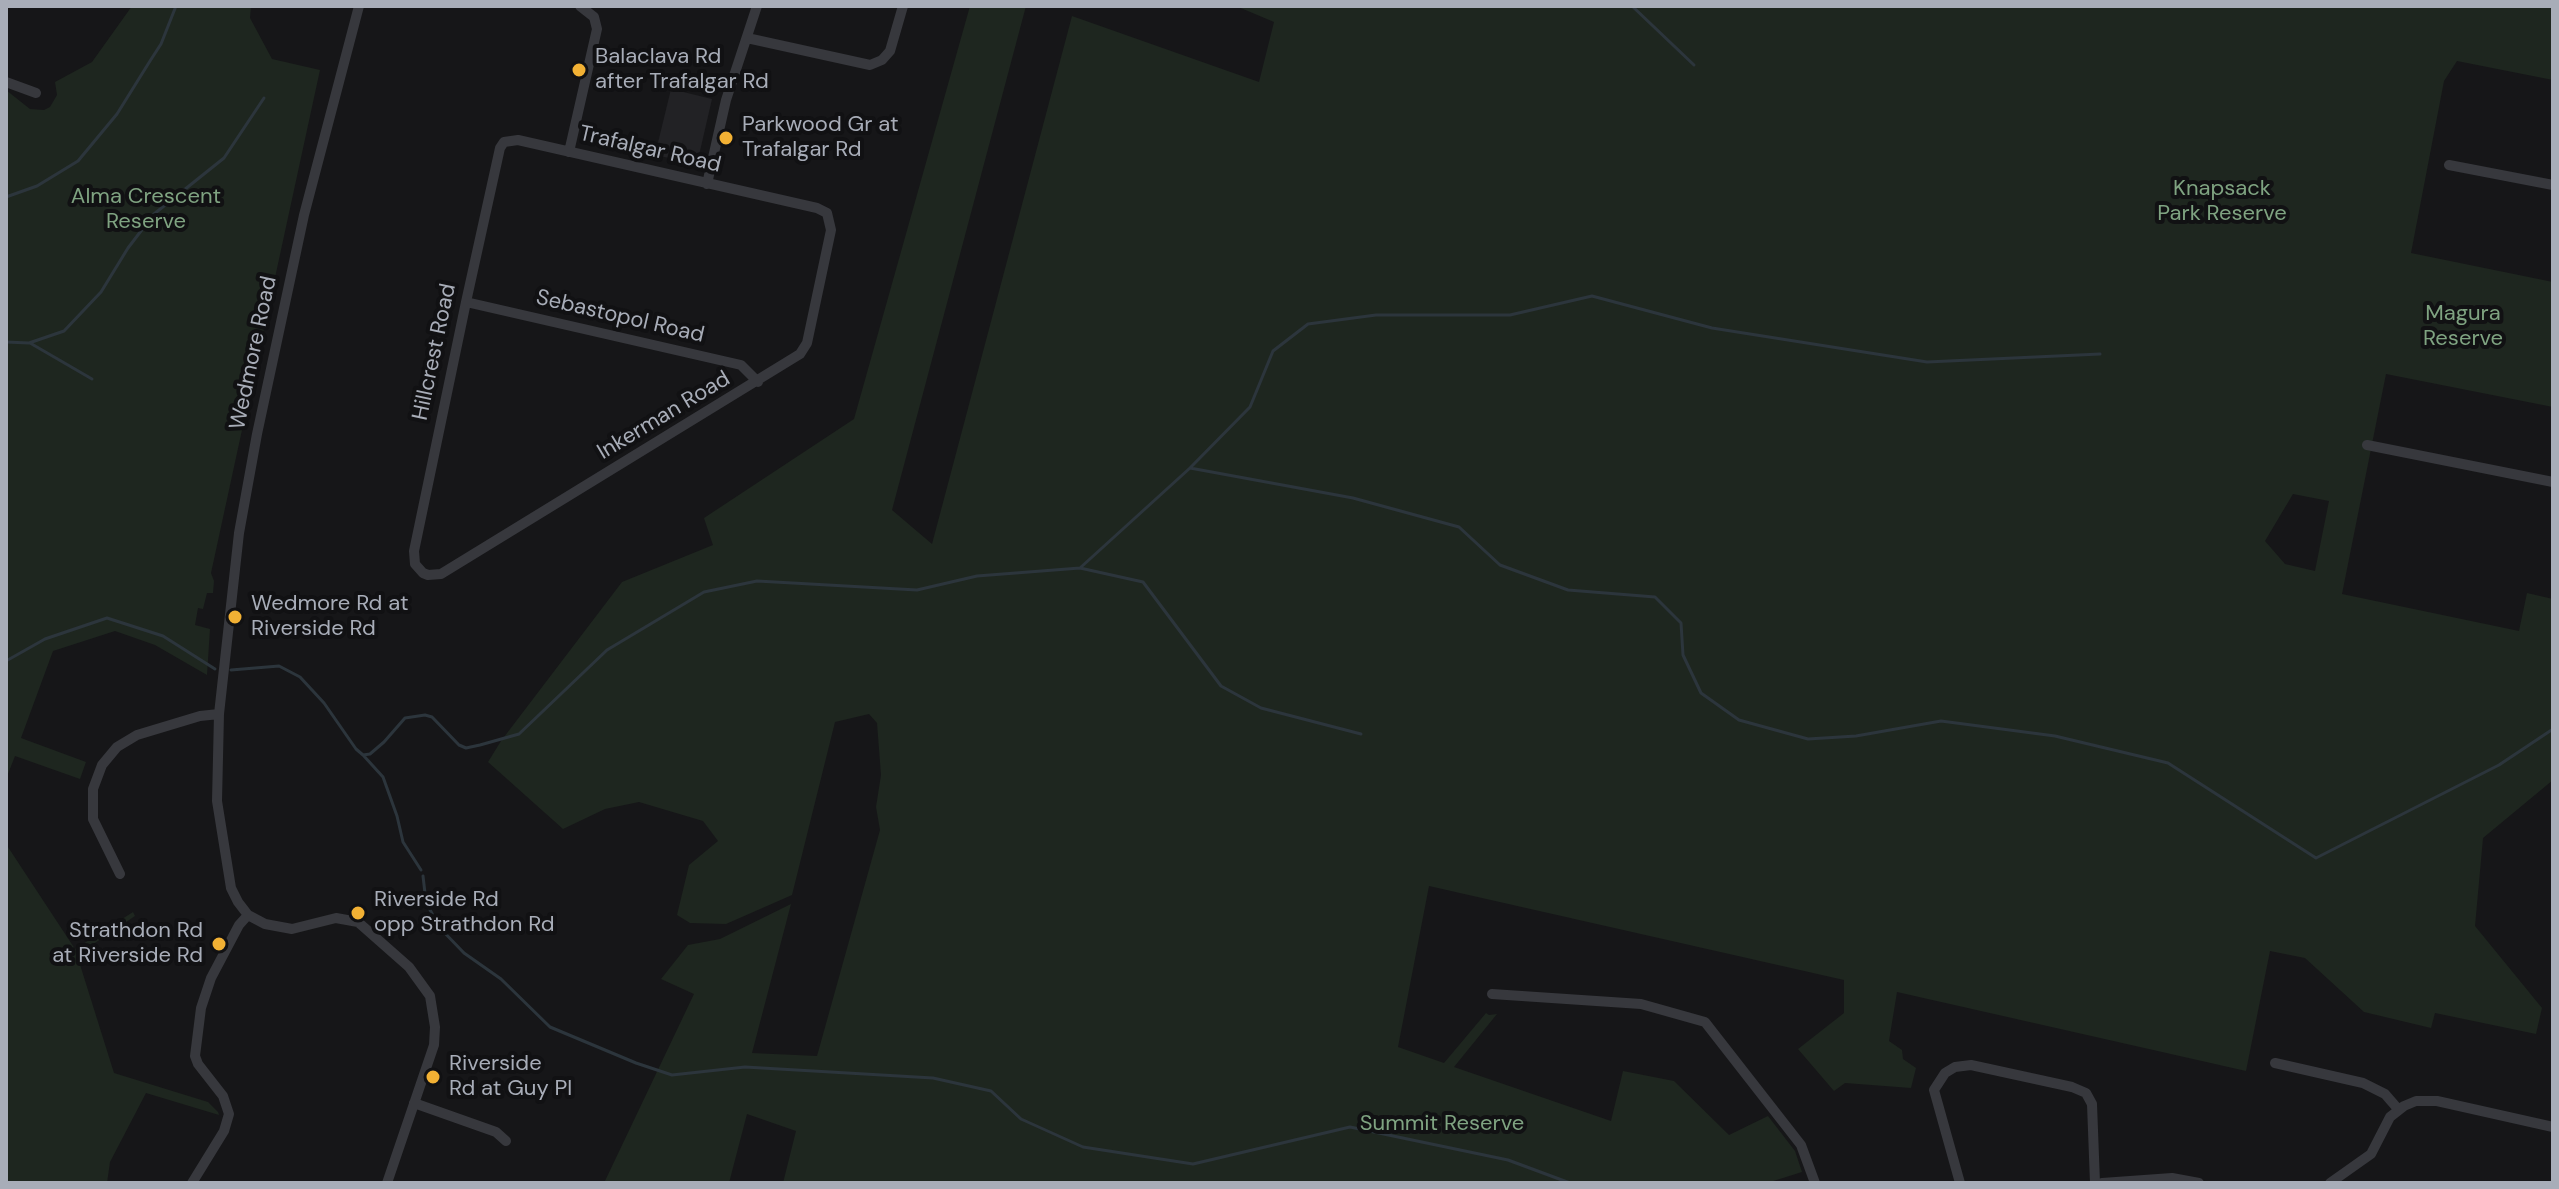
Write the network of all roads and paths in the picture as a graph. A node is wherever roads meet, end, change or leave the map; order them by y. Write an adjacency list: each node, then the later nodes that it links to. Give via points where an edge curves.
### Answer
1 (359, 6): 19 (street, Wedmore Road, via 304,215 257,434 234,566)
2 (580, 6): 9 (street, via 594,17 597,29)
3 (757, 6): 5 (street)
4 (903, 6): 5 (street, via 890,51 876,64)
5 (747, 38): 11 (street)
6 (6, 82): 7 (street)
7 (36, 93)
8 (507, 141): 9 (street, Trafalgar Road); 14 (street, Hillcrest Road, via 500,148)
9 (569, 152): 11 (street, Trafalgar Road)
10 (2449, 165): 12 (street)
11 (707, 184): 13 (street, Trafalgar Road, via 817,208)
12 (2553, 185)
13 (828, 216): 15 (street, Inkerman Road, via 831,230 804,349)
14 (466, 302): 15 (street, Sebastopol Road, via 741,365); 18 (street, Hillcrest Road, via 414,551)
15 (758, 382): 18 (street, Inkerman Road, via 446,572)
16 (2367, 445): 17 (street)
17 (2553, 482)
18 (423, 573)
19 (219, 714): 20 (street, via 137,735 102,765 93,789 93,819); 21 (street, Wedmore Road, via 218,823 231,888)
20 (120, 874)
21 (248, 915): 24 (street, via 292,929 336,918 358,922 418,977 430,996 435,1027); 28 (street, via 211,978 201,1008 195,1056 229,1114)
22 (1492, 994): 30 (street, via 1641,1004 1705,1022 1801,1145)
23 (2275, 1063): 25 (street, via 2363,1083 2385,1094)
24 (414, 1103): 27 (street, via 496,1132); 29 (street)
25 (2398, 1109): 26 (street, via 2416,1101 2437,1101); 36 (street, via 2374,1151)
26 (2553, 1127)
27 (506, 1141)
28 (192, 1183)
29 (387, 1183)
30 (1815, 1183)
31 (1960, 1183): 32 (street, via 1934,1090 1945,1073 1971,1065 2086,1093 2092,1104)
32 (2095, 1183)
33 (2102, 1183): 34 (street)
34 (2109, 1183): 35 (street, via 2172,1178)
35 (2199, 1183)
36 (2330, 1183)

